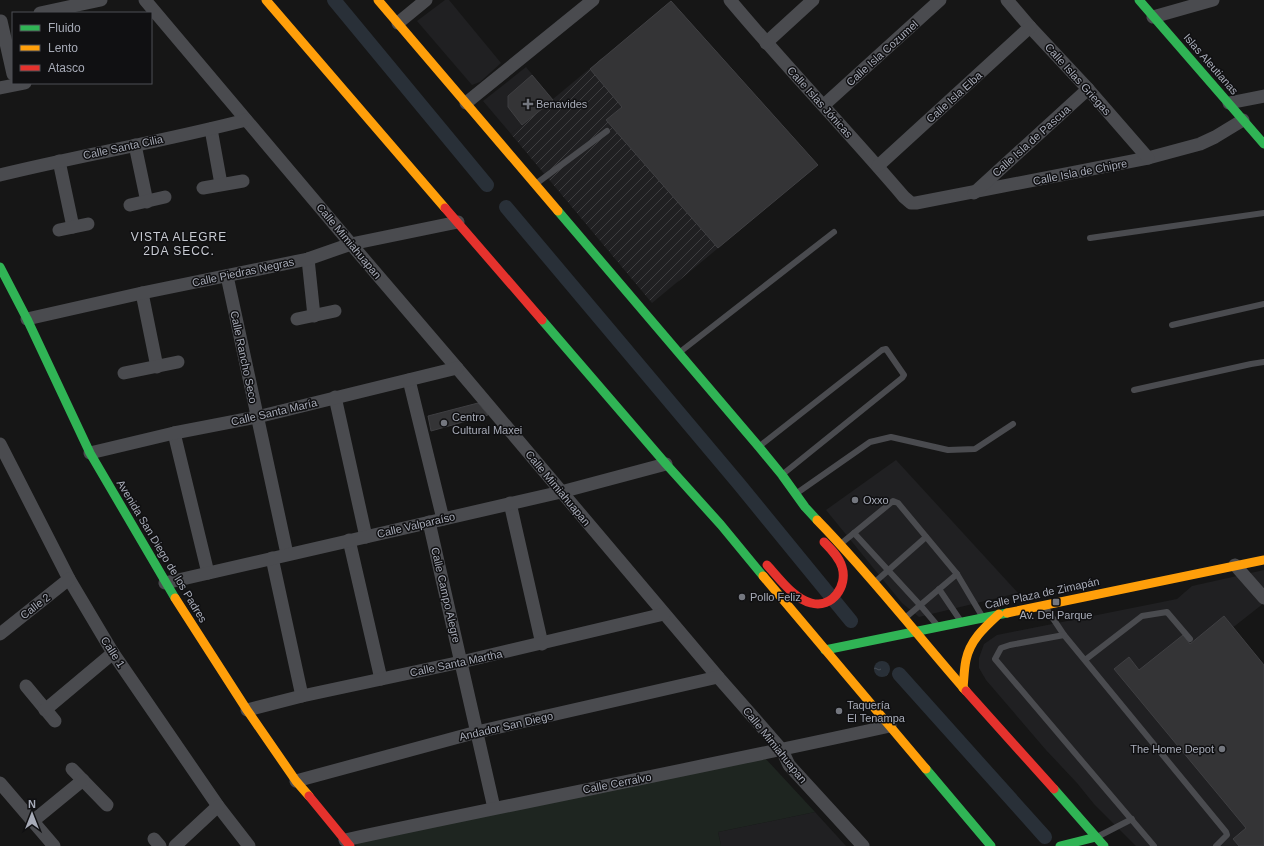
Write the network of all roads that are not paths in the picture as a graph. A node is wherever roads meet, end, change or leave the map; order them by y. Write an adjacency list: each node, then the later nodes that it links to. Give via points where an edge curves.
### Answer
1 (101, 0): 13 (street)
2 (145, 0): 28 (street, Calle Mimiahuapan)
3 (266, 0): 48 (main road)
4 (378, 0): 17 (main road)
5 (426, 0): 17 (street)
6 (593, 0): 25 (street)
7 (730, 0): 19 (street, Calle Islas Jónicas)
8 (813, 0): 19 (street)
9 (940, 0): 27 (street, Calle Isla Cozumel)
10 (1007, 0): 18 (street, Calle Islas Griegas)
11 (1139, 0): 15 (main road, Islas Aleutianas)
12 (1212, 0): 15 (street)
13 (80, 9): 14 (street)
14 (50, 12)
15 (1153, 17): 26 (main road, Islas Aleutianas)
16 (5, 20): 20 (street)
17 (398, 23): 25 (main road)
18 (1030, 27): 23 (street, Calle Islas Griegas); 36 (street, Calle Isla Elba)
19 (766, 43): 27 (street, Calle Islas Jónicas)
20 (12, 56)
21 (12, 83): 22 (street)
22 (0, 88)
23 (1088, 89): 34 (street, Calle Islas Griegas); 42 (street, Calle Isla de Pascua)
24 (1264, 96): 26 (street)
25 (466, 103): 40 (main road)
26 (1229, 103): 29 (main road, Islas Aleutianas)
27 (824, 106): 36 (street, Calle Islas Jónicas)
28 (246, 120): 30 (street, Calle Santa Cilia); 54 (street, Calle Mimiahuapan)
29 (1243, 120): 32 (main road, Islas Aleutianas); 34 (street, Calle Isla de Chipre, via 1215,138)
30 (211, 129): 33 (street, Calle Santa Cilia); 39 (street)
31 (607, 131): 40 (lane)
32 (1264, 144)
33 (135, 145): 35 (street, Calle Santa Cilia); 44 (street)
34 (1148, 158): 42 (street, Calle Isla de Chipre)
35 (59, 161): 37 (street, Calle Santa Cilia); 50 (street)
36 (878, 166): 45 (street, Calle Islas Jónicas)
37 (0, 175)
38 (243, 180): 39 (street)
39 (221, 184): 41 (street)
40 (535, 184): 65 (main road)
41 (203, 188)
42 (974, 193): 45 (street, Calle Isla de Chipre)
43 (165, 197): 44 (street)
44 (147, 202): 46 (street)
45 (911, 203)
46 (130, 205)
47 (1264, 213): 53 (lane)
48 (458, 222): 54 (street, Calle Piedras Negras); 80 (main road)
49 (88, 224): 50 (street)
50 (73, 228): 51 (street)
51 (60, 230)
52 (834, 232): 65 (lane)
53 (1090, 238)
54 (350, 244): 55 (street, Calle Piedras Negras); 69 (street, Calle Mimiahuapan)
55 (308, 259): 57 (street, Calle Piedras Negras); 61 (street)
56 (0, 267): 62 (main road, Avenida San Diego de los Padres)
57 (227, 276): 58 (street, Calle Piedras Negras); 74 (street, Calle Rancho Seco)
58 (142, 293): 62 (street, Calle Piedras Negras); 68 (street)
59 (1264, 304): 64 (lane)
60 (336, 311): 61 (street)
61 (314, 316): 63 (street)
62 (27, 319): 79 (main road, Avenida San Diego de los Padres)
63 (297, 319)
64 (1172, 325)
65 (679, 353): 78 (main road)
66 (178, 362): 68 (street)
67 (1264, 362): 72 (lane)
68 (157, 367): 70 (street)
69 (458, 368): 71 (street, Calle Santa María); 82 (street, Calle Mimiahuapan)
70 (124, 374)
71 (409, 380): 73 (street, Calle Santa María); 86 (street)
72 (1134, 390)
73 (335, 397): 74 (street, Calle Santa María); 90 (street)
74 (257, 417): 76 (street, Calle Santa María); 94 (street, Calle Rancho Seco)
75 (1013, 424): 83 (lane, via 975,449 948,450 891,438 870,442)
76 (174, 433): 79 (street, Calle Santa María); 99 (street)
77 (0, 444): 101 (street, Calle 1)
78 (758, 447): 81 (main road); 81 (lane, via 886,349 904,374 902,378)
79 (90, 453): 102 (main road, Avenida San Diego de los Padres)
80 (666, 464): 82 (street, Calle Valparaíso); 88 (main road)
81 (782, 475): 83 (main road)
82 (561, 492): 84 (street, Calle Valparaíso); 109 (street, Calle Mimiahuapan)
83 (796, 494): 85 (main road)
84 (510, 503): 86 (street, Calle Valparaíso); 118 (street)
85 (805, 507): 88 (main road, via 818,534 838,558 842,568 838,592 827,602 807,602 798,596 738,536); 93 (main road)
86 (443, 519): 87 (street, Calle Valparaíso)
87 (429, 522): 90 (street, Calle Valparaíso); 122 (street, Calle Campo Alegre)
88 (722, 525): 119 (main road)
89 (854, 533): 91 (lane, via 893,501 898,503); 93 (lane); 98 (lane)
90 (366, 536): 92 (street, Calle Valparaíso)
91 (926, 537): 98 (lane); 100 (lane)
92 (349, 540): 94 (street, Calle Valparaíso); 124 (street)
93 (841, 544): 103 (main road)
94 (287, 554): 95 (street, Calle Valparaíso)
95 (272, 558): 99 (street, Calle Valparaíso); 127 (street)
96 (1264, 560): 97 (main road, Calle Plaza de Zimapán)
97 (1235, 565): 105 (street); 107 (main road, Calle Plaza de Zimapán)
98 (888, 570): 103 (lane); 106 (lane)
99 (208, 573): 102 (street, Calle Valparaíso)
100 (957, 574): 104 (lane); 110 (lane)
101 (69, 579): 115 (street, Calle 2); 120 (street, Calle 1)
102 (165, 583): 129 (main road, Avenida San Diego de los Padres)
103 (874, 583): 111 (main road)
104 (939, 589): 106 (lane); 112 (lane)
105 (1264, 598)
106 (920, 605): 111 (lane); 113 (lane)
107 (1044, 605): 108 (main road, Calle Plaza de Zimapán); 116 (lane)
108 (999, 613): 110 (main road, Calle Plaza de Zimapán); 126 (main road, via 980,632 967,654)
109 (664, 614): 118 (street, Calle Santa Martha); 123 (street, Calle Mimiahuapan)
110 (983, 617): 112 (main road, Calle Plaza de Zimapán)
111 (905, 619): 114 (main road)
112 (961, 622): 113 (main road, Calle Plaza de Zimapán)
113 (938, 626): 114 (main road, Calle Plaza de Zimapán)
114 (914, 631): 119 (main road, Calle Plaza de Zimapán); 126 (main road)
115 (0, 634)
116 (1064, 635): 121 (lane); 141 (lane, via 1001,648 995,659)
117 (1190, 639): 121 (lane, via 1167,612 1142,616)
118 (542, 644): 122 (street, Calle Santa Martha)
119 (825, 650): 131 (main road)
120 (113, 653): 128 (street); 139 (street, Calle 1)
121 (1085, 660): 153 (lane, via 1226,832 1226,837)
122 (461, 662): 124 (street, Calle Santa Martha); 132 (street, Calle Campo Alegre)
123 (718, 677): 132 (street, Andador San Diego); 133 (street, Calle Mimiahuapan)
124 (381, 679): 127 (street, Calle Santa Martha)
125 (26, 686): 128 (street)
126 (964, 688): 143 (main road)
127 (302, 696): 129 (street, Calle Santa Martha)
128 (45, 710): 130 (street)
129 (247, 710): 136 (main road, Avenida San Diego de los Padres)
130 (55, 722)
131 (890, 726): 133 (street, Calle Cerralvo); 149 (main road)
132 (477, 732): 136 (street, Andador San Diego); 140 (street, Calle Campo Alegre)
133 (782, 750): 140 (street, Calle Cerralvo); 148 (street, Calle Mimiahuapan, via 789,764)
134 (72, 769): 135 (street)
135 (83, 780): 138 (street); 142 (street)
136 (296, 781): 144 (main road, Avenida San Diego de los Padres)
137 (0, 783): 142 (street)
138 (107, 805)
139 (218, 806): 146 (street); 147 (street, Calle 1)
140 (494, 808): 144 (street, Calle Cerralvo)
141 (1132, 819): 143 (lane); 152 (lane)
142 (33, 821): 145 (street)
143 (1096, 837): 150 (main road); 151 (main road)
144 (347, 843)
145 (54, 846)
146 (174, 846)
147 (249, 846)
148 (864, 846)
149 (991, 846)
150 (1060, 846)
151 (1104, 846)
152 (1154, 846)
153 (1216, 846)

